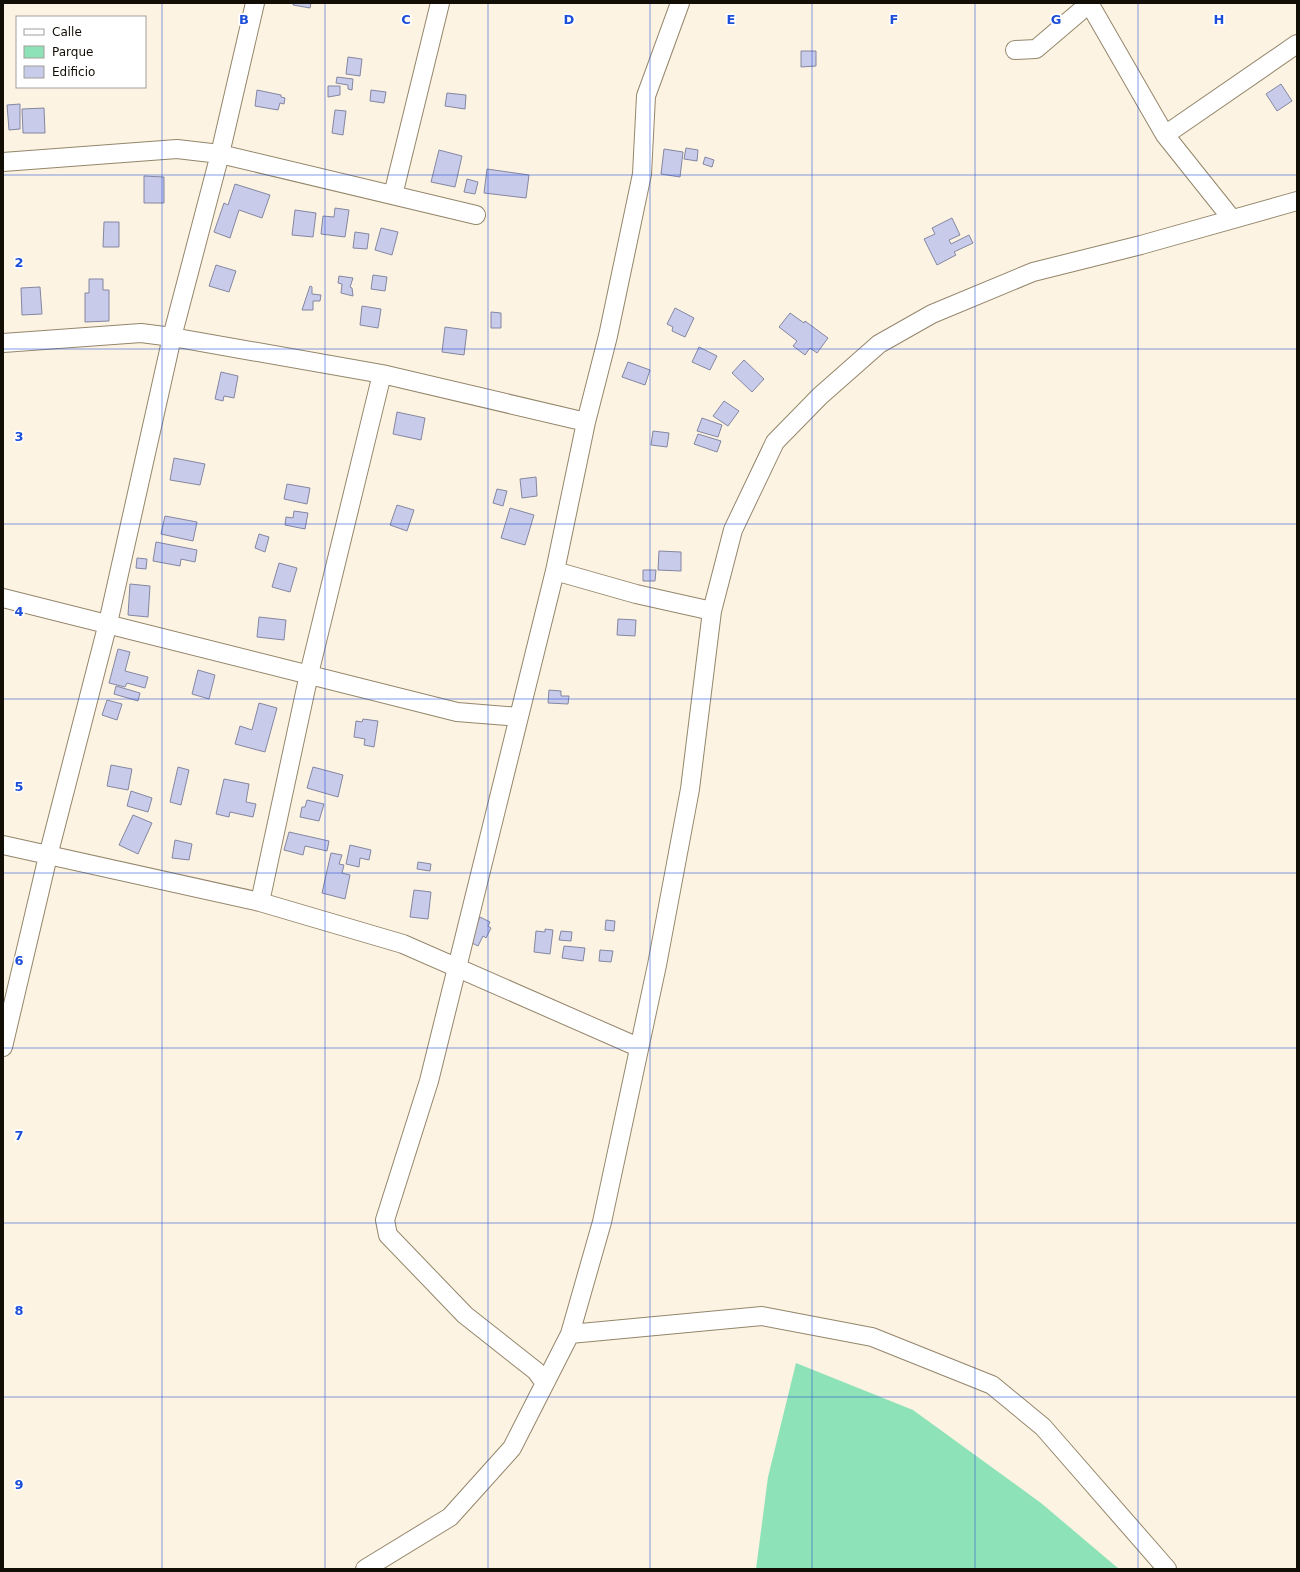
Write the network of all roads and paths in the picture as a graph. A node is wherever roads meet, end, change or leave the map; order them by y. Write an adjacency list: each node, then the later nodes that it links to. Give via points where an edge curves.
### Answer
1 (255, 3): 8 (street)
2 (440, 3): 10 (street)
3 (680, 3): 17 (street, via 646,96 642,174 608,336)
4 (1090, 3): 6 (street, via 1036,49); 7 (street)
5 (1297, 44): 7 (street)
6 (1015, 50)
7 (1166, 135): 13 (street)
8 (220, 154): 9 (street, via 177,149); 10 (street); 14 (street)
9 (3, 162)
10 (393, 195): 12 (street)
11 (1297, 201): 13 (street)
12 (476, 214)
13 (1232, 219): 20 (street, via 1033,272 932,314 879,344 820,396 775,442 733,530)
14 (172, 337): 15 (street, via 141,333); 16 (street); 21 (street)
15 (3, 343)
16 (382, 374): 17 (street); 22 (street)
17 (586, 422): 18 (street)
18 (555, 571): 20 (street, via 636,594); 23 (street)
19 (3, 598): 21 (street)
20 (712, 611): 29 (street, via 690,790 657,965)
21 (108, 623): 22 (street); 25 (street)
22 (309, 674): 23 (street, via 457,712); 26 (street)
23 (519, 717): 27 (street)
24 (3, 845): 25 (street)
25 (48, 856): 26 (street); 28 (street)
26 (260, 902): 27 (street, via 403,944)
27 (458, 968): 29 (street); 31 (street, via 429,1080 385,1220 388,1235 465,1315 536,1371)
28 (3, 1047)
29 (638, 1047): 30 (street, via 602,1222)
30 (570, 1334): 31 (street); 33 (street, via 762,1316 872,1337 992,1385 1043,1428)
31 (544, 1382): 32 (street, via 512,1448 450,1517)
32 (365, 1569)
33 (1167, 1569)

